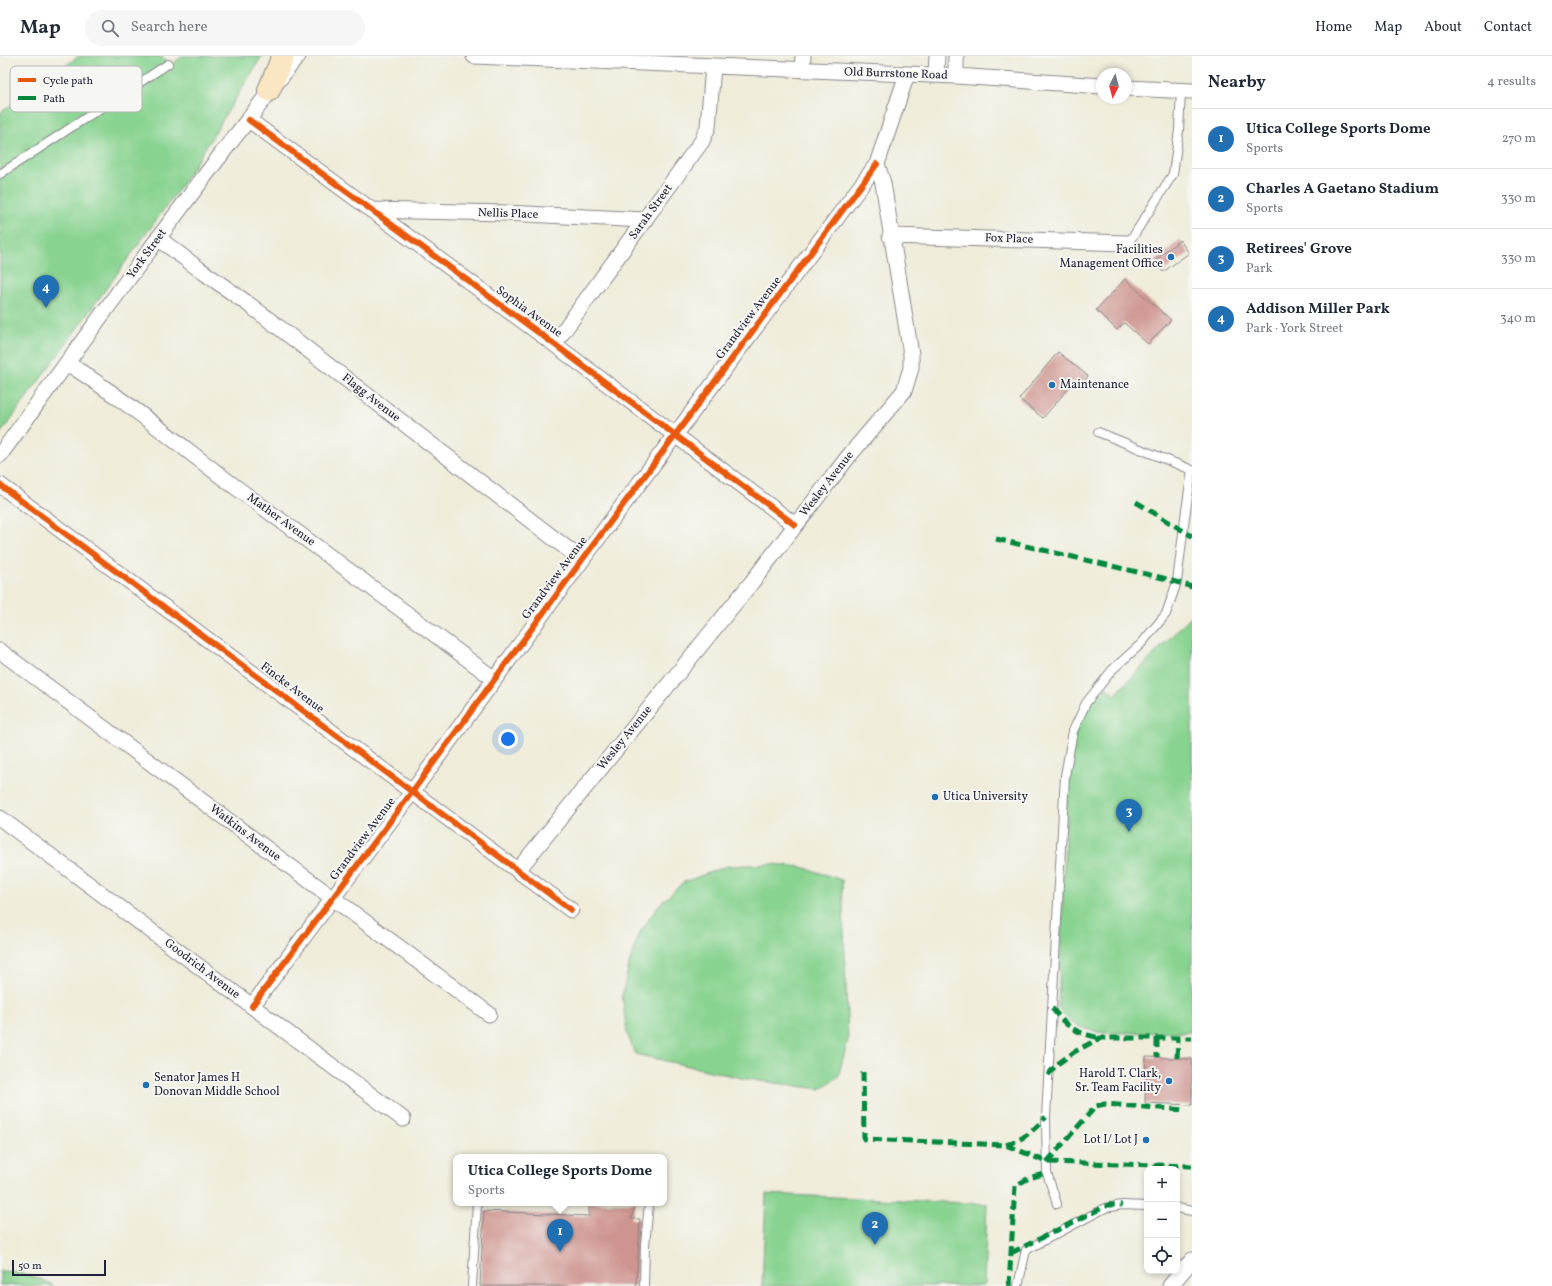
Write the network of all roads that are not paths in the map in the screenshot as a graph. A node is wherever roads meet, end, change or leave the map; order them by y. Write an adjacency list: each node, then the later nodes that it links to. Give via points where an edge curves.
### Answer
1 (283, 56): 16 (street)
2 (298, 56): 16 (street, York Street)
3 (474, 56): 6 (street, Old Burrstone Road)
4 (937, 56): 11 (street)
5 (956, 56): 12 (street)
6 (545, 58): 9 (street, Old Burrstone Road)
7 (803, 63): 9 (street, Old Burrstone Road); 10 (street, Old Burrstone Road)
8 (168, 64): 13 (lane)
9 (713, 67): 23 (street, Sarah Street, via 708,127 702,141)
10 (907, 74): 11 (street, Old Burrstone Road); 20 (street)
11 (936, 75): 12 (street, Old Burrstone Road)
12 (956, 76): 14 (street, Old Burrstone Road)
13 (142, 81)
14 (1096, 86)
15 (1132, 88): 17 (street)
16 (269, 90): 19 (street, York Street)
17 (1187, 91): 26 (lane, via 1173,174)
18 (95, 112): 21 (lane)
19 (248, 120): 22 (street, Sophia Avenue); 25 (street, York Street)
20 (877, 164): 24 (street, Wesley Avenue, via 883,183); 30 (street, Grandview Avenue)
21 (0, 174)
22 (371, 210): 23 (street, Nellis Place); 27 (street, Sophia Avenue)
23 (645, 220): 27 (street, Sarah Street)
24 (890, 236): 26 (street, Fox Place); 34 (street, Wesley Avenue, via 911,354 908,380 904,391)
25 (158, 238): 28 (street, York Street); 35 (street, Flagg Avenue, via 247,303)
26 (1127, 242)
27 (554, 344): 30 (street, Sophia Avenue)
28 (67, 363): 31 (street, York Street); 37 (street, Mather Avenue, via 99,383)
29 (1098, 432): 32 (lane)
30 (675, 435): 34 (street, Sophia Avenue); 35 (street, Grandview Avenue)
31 (0, 455)
32 (1192, 470): 46 (lane, via 1177,582 1166,614 1141,644 1112,670 1086,703 1073,731 1065,776 1046,1117 1047,1173)
33 (0, 485): 38 (street, Fincke Avenue)
34 (795, 525): 40 (street, Wesley Avenue, via 752,582)
35 (582, 560): 37 (street, Grandview Avenue)
36 (0, 651): 41 (street, Watkins Avenue)
37 (494, 679): 38 (street, Grandview Avenue)
38 (412, 792): 40 (street, Fincke Avenue); 41 (street, Grandview Avenue)
39 (0, 818): 43 (street, Goodrich Avenue)
40 (518, 870): 42 (street, Fincke Avenue)
41 (333, 898): 43 (street, Grandview Avenue); 44 (street, Watkins Avenue)
42 (571, 910)
43 (252, 1006): 45 (street, Goodrich Avenue)
44 (489, 1014)
45 (402, 1119)
46 (1057, 1204)
47 (477, 1206): 53 (lane)
48 (649, 1206): 54 (lane)
49 (1144, 1206): 55 (lane, via 1122,1205 1105,1208 1026,1250)
50 (1180, 1209): 51 (lane)
51 (1192, 1211)
52 (1192, 1260): 56 (street)
53 (472, 1286)
54 (644, 1286)
55 (1018, 1286)
56 (1170, 1286)

